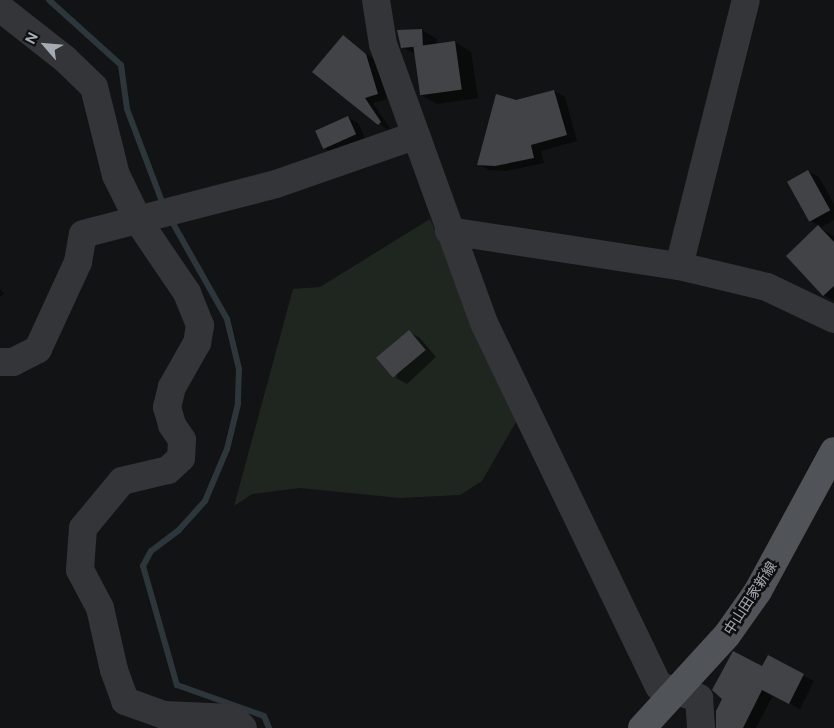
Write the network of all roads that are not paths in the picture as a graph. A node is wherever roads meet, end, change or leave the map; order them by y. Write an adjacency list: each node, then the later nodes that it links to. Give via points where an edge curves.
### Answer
1 (376, 0): 4 (street, via 383,44)
2 (746, 0): 7 (street)
3 (0, 8): 5 (street, via 65,59 94,87 116,175)
4 (414, 136): 5 (street, via 276,184); 6 (street)
5 (139, 222): 9 (street, via 83,234 78,262 38,349 13,362); 12 (street, via 187,293 200,325 197,343 172,387 167,406 172,425 182,440 181,458 168,470 122,481 83,528 80,570 100,608 125,701 164,715)
6 (449, 231): 7 (street); 11 (street, via 484,323 582,531 659,686)
7 (679, 266): 8 (street, via 767,287)
8 (834, 319)
9 (0, 362)
10 (830, 468): 11 (main road, 中山田家新線, via 758,591 727,635)
11 (675, 690): 14 (main road, 中山田家新線); 15 (street, via 699,698)
12 (208, 722): 13 (street, via 233,718)
13 (244, 728)
14 (642, 728)
15 (701, 728)

